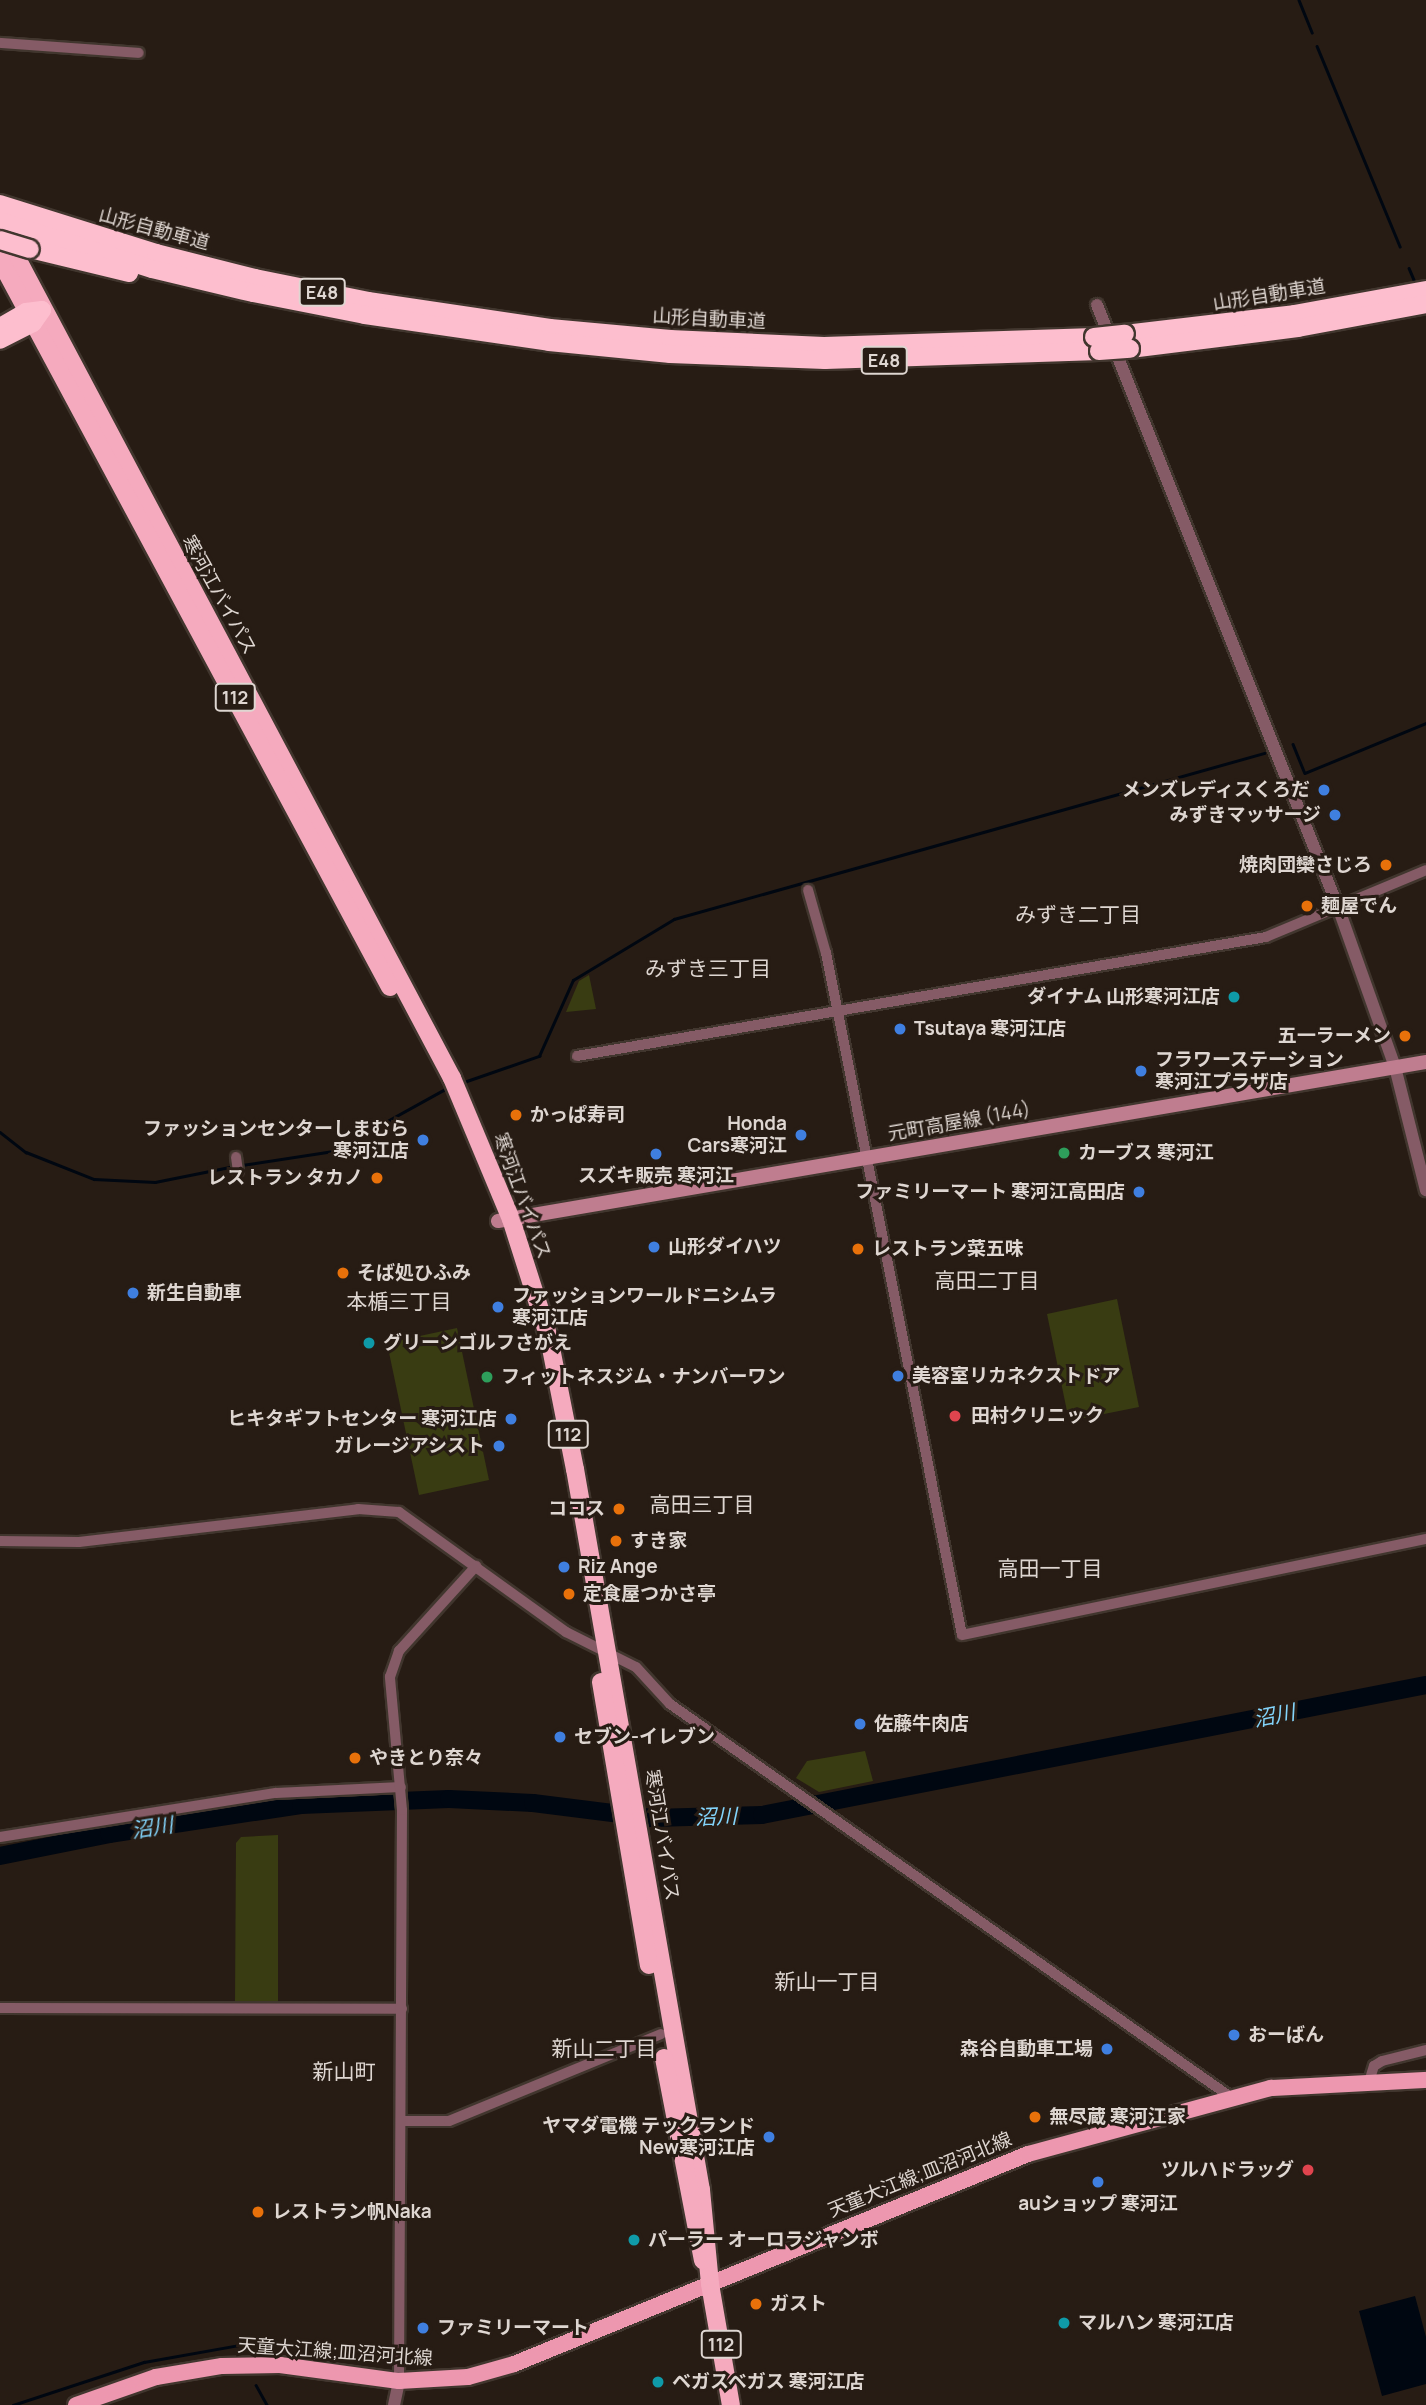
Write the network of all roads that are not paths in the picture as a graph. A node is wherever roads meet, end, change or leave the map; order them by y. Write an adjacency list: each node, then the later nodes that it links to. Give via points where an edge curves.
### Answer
1 (0, 43): 2 (street)
2 (139, 53)
3 (3, 214): 7 (highway, 山形自動車道 / E48, via 21,229 152,269); 10 (highway, 寒河江バイパス / 112); 14 (highway, 山形自動車道 / E48, via 368,301)
4 (0, 240): 7 (highway, bridge, via 150,277)
5 (0, 260): 10 (highway, 寒河江バイパス / 112)
6 (1426, 290): 13 (highway, 山形自動車道 / E48)
7 (253, 293): 14 (highway, 山形自動車道 / E48, via 462,331)
8 (1426, 304): 13 (highway, 山形自動車道 / E48, via 1298,328)
9 (1097, 305): 17 (street)
10 (34, 315): 11 (highway); 12 (highway); 26 (highway, 寒河江バイパス / 112, via 450,1087)
11 (0, 327)
12 (0, 340)
13 (1128, 342): 14 (highway, 山形自動車道 / E48, bridge)
14 (641, 344)
15 (1426, 870): 17 (street)
16 (808, 890): 18 (street)
17 (1338, 907): 18 (street, via 1266,937); 21 (street)
18 (838, 1014): 19 (street); 23 (street)
19 (577, 1056)
20 (1426, 1062): 21 (main road, 元町高屋線 (144))
21 (1395, 1068): 23 (main road, 元町高屋線 (144)); 25 (street)
22 (236, 1157): 24 (street)
23 (864, 1158): 26 (main road, 元町高屋線 (144)); 27 (street, via 961,1635)
24 (239, 1171)
25 (1426, 1190)
26 (505, 1220): 30 (highway, 寒河江バイパス / 112, via 549,1338)
27 (1426, 1539)
28 (0, 1541): 29 (street, via 31,1545 128,1538 380,1508 399,1512)
29 (476, 1566): 30 (street, via 566,1632); 31 (street, via 393,1663)
30 (601, 1651): 33 (highway, 寒河江バイパス / 112); 40 (street, via 636,1667 670,1704)
31 (401, 1787): 32 (street, via 276,1793); 35 (street)
32 (0, 1837)
33 (636, 1840): 36 (highway, 寒河江バイパス / 112); 42 (highway, 寒河江バイパス / 112, via 701,2190)
34 (0, 2008): 35 (street)
35 (402, 2009): 41 (street)
36 (661, 2034): 41 (street, via 449,2121); 42 (highway, 寒河江バイパス / 112, via 696,2239)
37 (1426, 2050): 39 (street, via 1382,2061 1374,2066)
38 (1426, 2080): 39 (main road, 天童大江線;皿沼河北線)
39 (1369, 2082): 40 (main road, 天童大江線;皿沼河北線, via 1296,2085)
40 (1232, 2098): 42 (main road, 天童大江線;皿沼河北線, via 1028,2154)
41 (401, 2121): 43 (street)
42 (710, 2284): 43 (main road, 天童大江線;皿沼河北線, via 492,2371 443,2380); 46 (highway, 寒河江バイパス / 112)
43 (399, 2381): 44 (main road, 天童大江線;皿沼河北線, via 280,2365 222,2366 156,2377); 45 (street)
44 (76, 2405)
45 (394, 2405)
46 (731, 2405)

